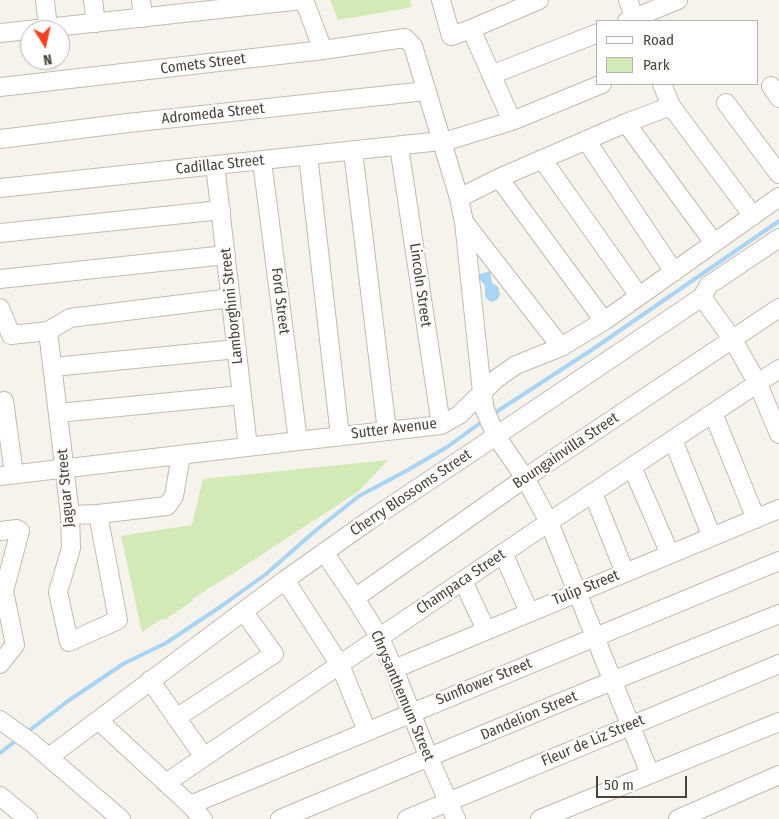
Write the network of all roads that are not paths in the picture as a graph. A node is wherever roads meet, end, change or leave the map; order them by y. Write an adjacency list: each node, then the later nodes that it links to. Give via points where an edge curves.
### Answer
1 (45, 0): 12 (street)
2 (93, 0): 14 (street)
3 (141, 0): 11 (street)
4 (303, 0): 9 (street); 20 (street)
5 (441, 0): 16 (street, via 451,36)
6 (539, 0): 16 (street)
7 (628, 0): 13 (street)
8 (678, 0): 13 (street)
9 (237, 4): 10 (street)
10 (186, 6): 11 (street)
11 (144, 18): 14 (street)
12 (47, 20)
13 (633, 20)
14 (96, 23): 15 (street)
15 (70, 26)
16 (471, 29): 21 (street)
17 (20, 31): 18 (street)
18 (0, 33)
19 (596, 34): 21 (street)
20 (324, 50): 24 (street, Comets Street); 25 (street, Comets Street, via 405,38 413,46)
21 (491, 75): 28 (street)
22 (600, 85): 28 (street, Cadillac Street)
23 (662, 85): 27 (street)
24 (0, 87)
25 (426, 91): 30 (street, Adromeda Street); 32 (street)
26 (726, 103): 39 (street)
27 (671, 106): 29 (street); 45 (street)
28 (512, 121): 32 (street, Cadillac Street)
29 (626, 123): 31 (street); 49 (street)
30 (0, 139)
31 (586, 140): 36 (street); 51 (street)
32 (441, 141): 33 (street, Cadillac Street); 43 (street)
33 (399, 146): 34 (street, Cadillac Street); 71 (street, Lincoln Street)
34 (353, 151): 35 (street, Cadillac Street); 72 (street)
35 (308, 156): 37 (street, Cadillac Street); 75 (street)
36 (542, 159): 40 (street); 53 (street)
37 (262, 161): 38 (street, Cadillac Street); 77 (street, Ford Street)
38 (215, 165): 41 (street, Cadillac Street); 44 (street, Lamborghini Street)
39 (779, 174)
40 (499, 178): 43 (street); 58 (street)
41 (0, 188)
42 (779, 197): 45 (street, Sutter Avenue)
43 (459, 198): 46 (street)
44 (221, 210): 47 (street); 50 (street, Lamborghini Street)
45 (752, 216): 49 (street, Sutter Avenue)
46 (464, 222): 61 (street); 66 (street)
47 (0, 233)
48 (779, 238): 54 (street, Cherry Blossoms Street, via 709,285)
49 (714, 243): 51 (street, Sutter Avenue)
50 (226, 255): 52 (street); 55 (street, Lamborghini Street)
51 (674, 272): 53 (street, Sutter Avenue)
52 (0, 279)
53 (639, 296): 58 (street, Sutter Avenue)
54 (702, 297): 60 (street); 73 (street, Cherry Blossoms Street)
55 (231, 298): 59 (street, via 70,318); 62 (street, Lamborghini Street)
56 (0, 308): 59 (street, via 11,335)
57 (779, 308): 60 (street, Boungainvilla Street)
58 (604, 321): 61 (street, Sutter Avenue)
59 (48, 331): 63 (street, Jaguar Street)
60 (733, 340): 65 (street); 83 (street, Boungainvilla Street)
61 (561, 347): 66 (street, Sutter Avenue, via 516,366)
62 (236, 349): 63 (street); 67 (street, Lamborghini Street)
63 (53, 367): 69 (street, Jaguar Street)
64 (779, 369): 65 (street, Champaca Street)
65 (758, 384): 70 (street, Champaca Street); 74 (street)
66 (482, 392): 71 (street, Sutter Avenue, via 459,414); 73 (street, via 485,410)
67 (242, 394): 69 (street); 78 (street, Lamborghini Street)
68 (4, 401): 82 (street)
69 (58, 413): 81 (street, Jaguar Street)
70 (713, 413): 76 (street, Champaca Street); 88 (street)
71 (441, 425): 72 (street, Sutter Avenue)
72 (387, 431): 75 (street, Sutter Avenue)
73 (495, 433): 83 (street); 92 (street, Cherry Blossoms Street)
74 (779, 434)
75 (340, 436): 77 (street, Sutter Avenue)
76 (673, 440): 80 (street, Champaca Street); 91 (street)
77 (298, 441): 78 (street, Sutter Avenue)
78 (248, 447): 79 (street, Sutter Avenue)
79 (181, 455): 81 (street, Sutter Avenue); 86 (street, via 174,496 167,506)
80 (632, 467): 84 (street, Champaca Street); 94 (street)
81 (65, 468): 82 (street, Sutter Avenue); 87 (street, Jaguar Street)
82 (7, 475)
83 (525, 478): 89 (street); 101 (street, Boungainvilla Street)
84 (593, 494): 89 (street, Champaca Street); 97 (street)
85 (779, 509): 88 (street, Tulip Street)
86 (98, 514): 87 (street); 87 (street, Jaguar Street, via 118,620 69,642 58,592 71,548)
87 (70, 515)
88 (756, 518): 91 (street, Tulip Street)
89 (549, 522): 93 (street, Champaca Street); 100 (street)
90 (0, 531): 95 (street, via 20,531)
91 (712, 537): 94 (street, Tulip Street)
92 (324, 552): 98 (street, Cherry Blossoms Street); 101 (street, Chrysanthemum Street)
93 (503, 553): 99 (street, Champaca Street); 103 (street)
94 (670, 554): 97 (street, Tulip Street)
95 (7, 558): 108 (street, via 4,591 15,645)
96 (779, 560): 106 (street, Sunflower Street)
97 (624, 573): 100 (street, Tulip Street)
98 (285, 580): 102 (street, Cherry Blossoms Street); 110 (street)
99 (463, 581): 105 (street); 107 (street, Champaca Street)
100 (577, 592): 103 (street, Tulip Street); 106 (street)
101 (355, 598): 107 (street, Chrysanthemum Street)
102 (244, 612): 112 (street, Cherry Blossoms Street); 115 (street, via 274,654)
103 (530, 612): 105 (street, Tulip Street)
104 (779, 614): 113 (street, Dandelion Street)
105 (486, 630): 111 (street, Tulip Street)
106 (595, 636): 113 (street); 114 (street, Sunflower Street)
107 (380, 638): 110 (street, Champaca Street); 111 (street, Chrysanthemum Street)
108 (3, 655)
109 (779, 664): 119 (street, Fleur de Liz Street)
110 (340, 665): 120 (street); 122 (street, Champaca Street)
111 (394, 669): 114 (street, Chrysanthemum Street)
112 (150, 680): 115 (street); 117 (street, Cherry Blossoms Street)
113 (612, 681): 119 (street); 123 (street, Dandelion Street)
114 (411, 713): 120 (street, Sunflower Street); 123 (street, Chrysanthemum Street)
115 (176, 718): 122 (street)
116 (0, 720): 121 (street)
117 (98, 720): 121 (street, Cherry Blossoms Street); 126 (street)
118 (779, 722): 124 (street)
119 (630, 726): 124 (street); 128 (street, Fleur de Liz Street)
120 (367, 731): 129 (street, Sunflower Street)
121 (49, 757): 132 (street)
122 (204, 757): 126 (street, Champaca Street)
123 (429, 758): 128 (street, Chrysanthemum Street); 134 (street, Dandelion Street)
124 (650, 774): 137 (street)
125 (779, 775): 130 (street)
126 (166, 783): 129 (street)
127 (0, 796): 131 (street)
128 (448, 802): 135 (street, Fleur de Liz Street); 136 (street, Chrysanthemum Street)
129 (190, 805): 133 (street)
130 (681, 818)
131 (28, 819)
132 (121, 819)
133 (203, 819)
134 (280, 819)
135 (408, 819)
136 (456, 819)
137 (540, 819)

